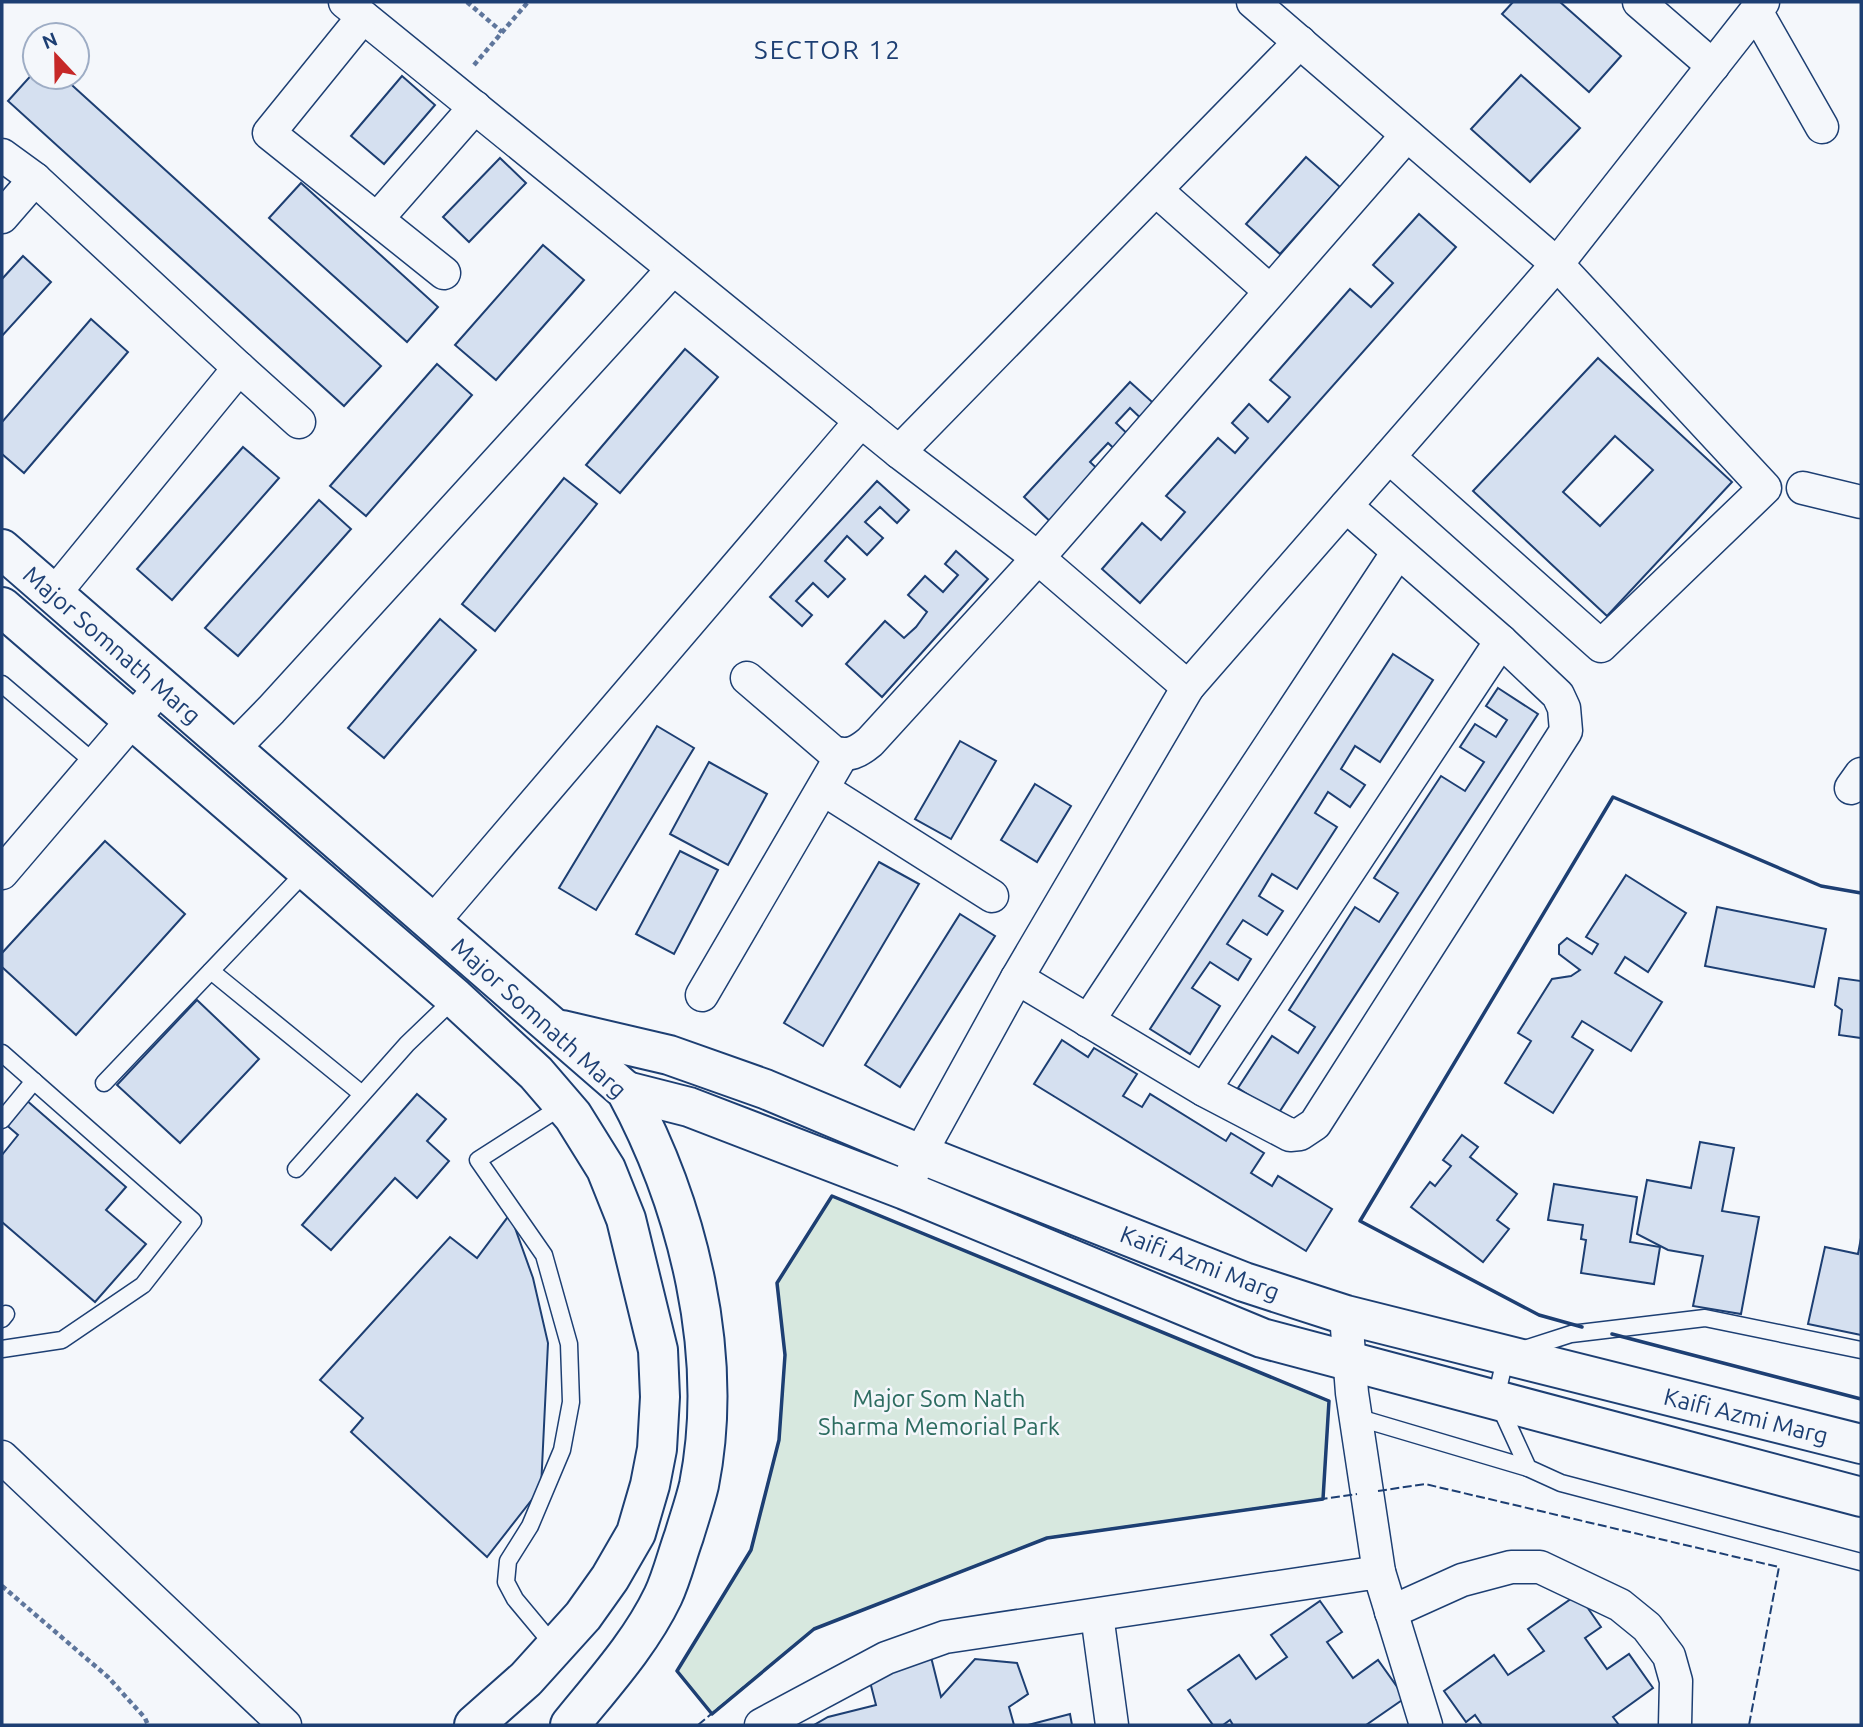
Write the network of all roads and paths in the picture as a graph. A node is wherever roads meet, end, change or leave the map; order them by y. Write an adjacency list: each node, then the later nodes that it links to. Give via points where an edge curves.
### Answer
1 (467, 2): 7 (path)
2 (528, 2): 7 (path)
3 (1639, 2): 9 (street)
4 (1256, 3): 8 (street)
5 (1760, 6): 9 (street); 11 (street)
6 (354, 9): 10 (street); 17 (street, via 269,134)
7 (502, 32): 10 (path)
8 (1300, 42): 12 (street); 15 (street)
9 (1713, 66): 18 (street)
10 (464, 98): 17 (street); 19 (street)
11 (1822, 127)
12 (1407, 135): 18 (street); 21 (street)
13 (2, 155): 14 (street)
14 (35, 179): 16 (street); 22 (street)
15 (1156, 190): 21 (street); 25 (street)
16 (2, 217)
17 (377, 219): 20 (street)
18 (1557, 264): 26 (street); 26 (street, via 1765,488 1601,646)
19 (673, 269): 23 (street); 41 (street)
20 (444, 273)
21 (1270, 291): 32 (street)
22 (239, 368): 24 (street); 33 (street)
23 (861, 421): 25 (street); 48 (street)
24 (299, 422)
25 (899, 452): 32 (street)
26 (1389, 457): 29 (street)
27 (1803, 488): 28 (street)
28 (1861, 502)
29 (1346, 506): 31 (street); 38 (street)
30 (2, 549): 33 (street, Major Somnath Marg)
31 (1398, 552): 35 (street); 53 (street)
32 (1038, 558): 38 (street); 42 (street, via 870,742 858,752)
33 (54, 594): 39 (street, Major Somnath Marg)
34 (2, 607): 40 (street, Major Somnath Marg)
35 (1501, 641): 58 (street); 58 (street, via 1558,695 1566,731 1315,1124 1290,1135)
36 (747, 678): 42 (street)
37 (2, 684): 43 (lane)
38 (1188, 687): 50 (street)
39 (160, 688): 40 (street); 41 (street, Major Somnath Marg)
40 (134, 720): 43 (street); 45 (street, Major Somnath Marg)
41 (233, 749): 48 (street, Major Somnath Marg)
42 (842, 755): 44 (street)
43 (96, 764): 46 (street)
44 (823, 789): 47 (street); 51 (street)
45 (308, 869): 49 (lane); 52 (street, Major Somnath Marg)
46 (2, 873)
47 (992, 896)
48 (433, 922): 54 (street, Major Somnath Marg)
49 (211, 971): 57 (lane); 60 (lane)
50 (1017, 978): 53 (street); 63 (street)
51 (702, 995)
52 (455, 998): 60 (lane); 61 (street, Major Somnath Marg)
53 (1088, 1021): 58 (street)
54 (556, 1028): 59 (street, Major Somnath Marg); 63 (street, Kaifi Azmi Marg, via 669,1055 765,1089)
55 (2, 1053): 56 (lane)
56 (34, 1081): 62 (lane); 67 (lane, via 193,1220 143,1285 62,1340)
57 (104, 1083)
58 (1204, 1090)
59 (626, 1091): 65 (street, via 689,1107); 86 (street, Major Somnath Marg, via 649,1133 678,1216 704,1325 705,1438 699,1486 663,1595 631,1649)
60 (362, 1094): 64 (lane)
61 (564, 1105): 82 (street, Major Somnath Marg, via 607,1169 626,1219 658,1350 660,1397 657,1449 636,1533 583,1616); 82 (lane, via 478,1160 544,1255 569,1344 571,1402 562,1450 530,1526 508,1561 506,1582)
62 (2, 1120)
63 (920, 1154): 65 (street); 66 (street, Kaifi Azmi Marg, via 1244,1282)
64 (296, 1169)
65 (905, 1190): 70 (street, via 1262,1338)
66 (1346, 1315): 69 (street, Kaifi Azmi Marg); 70 (street)
67 (2, 1349)
68 (1861, 1350): 69 (lane, via 1705,1318 1571,1334)
69 (1506, 1355): 71 (lane); 73 (street, Kaifi Azmi Marg)
70 (1350, 1361): 71 (street); 72 (street)
71 (1496, 1398): 75 (lane); 76 (street)
72 (1356, 1417): 75 (lane); 78 (street)
73 (1861, 1444)
74 (2, 1457): 84 (street)
75 (1528, 1468): 77 (lane, via 1562,1483)
76 (1861, 1497)
77 (1861, 1562)
78 (1379, 1572): 80 (street); 81 (street)
79 (2, 1586): 83 (path, via 108,1677)
80 (1391, 1612): 89 (street); 90 (street, via 1462,1580 1511,1567 1540,1567 1620,1605 1647,1627 1669,1656 1676,1681)
81 (1097, 1615): 87 (street, via 946,1637 886,1657); 88 (street)
82 (555, 1647): 85 (street, Major Somnath Marg)
83 (148, 1725)
84 (285, 1725)
85 (474, 1725)
86 (570, 1725)
87 (761, 1725)
88 (1112, 1725)
89 (1426, 1725)
90 (1675, 1725)

